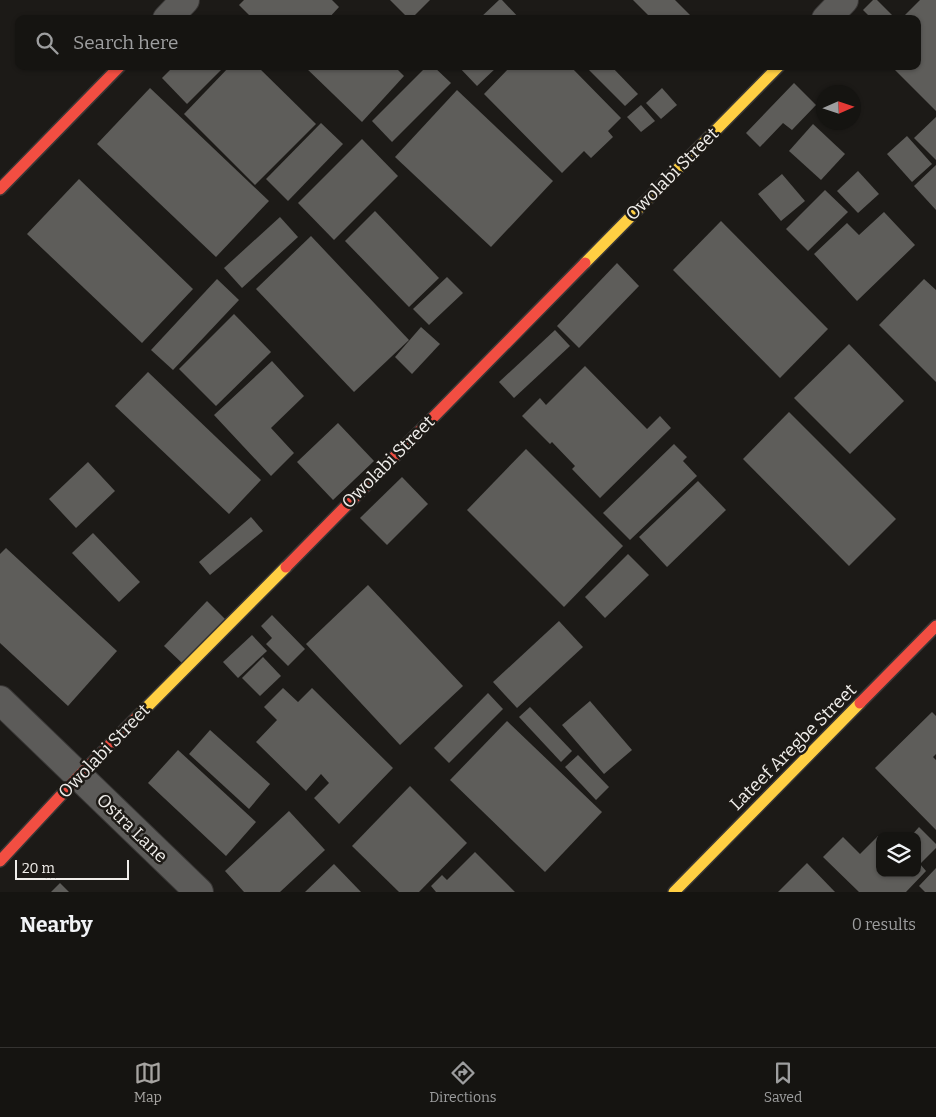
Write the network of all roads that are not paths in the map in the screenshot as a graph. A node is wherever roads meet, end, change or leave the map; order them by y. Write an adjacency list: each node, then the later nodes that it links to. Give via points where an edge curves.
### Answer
1 (185, 0): 3 (street)
2 (844, 0): 4 (street)
3 (171, 15)
4 (830, 15)
5 (116, 70): 7 (street)
6 (775, 70): 10 (street, Owolabi Street)
7 (0, 189)
8 (936, 626): 13 (street, Lateef Aregbe Street)
9 (0, 700): 10 (street, Ostra Lane)
10 (78, 777): 11 (street, Owolabi Street); 12 (street, Ostra Lane)
11 (0, 861)
12 (199, 892)
13 (674, 892)

